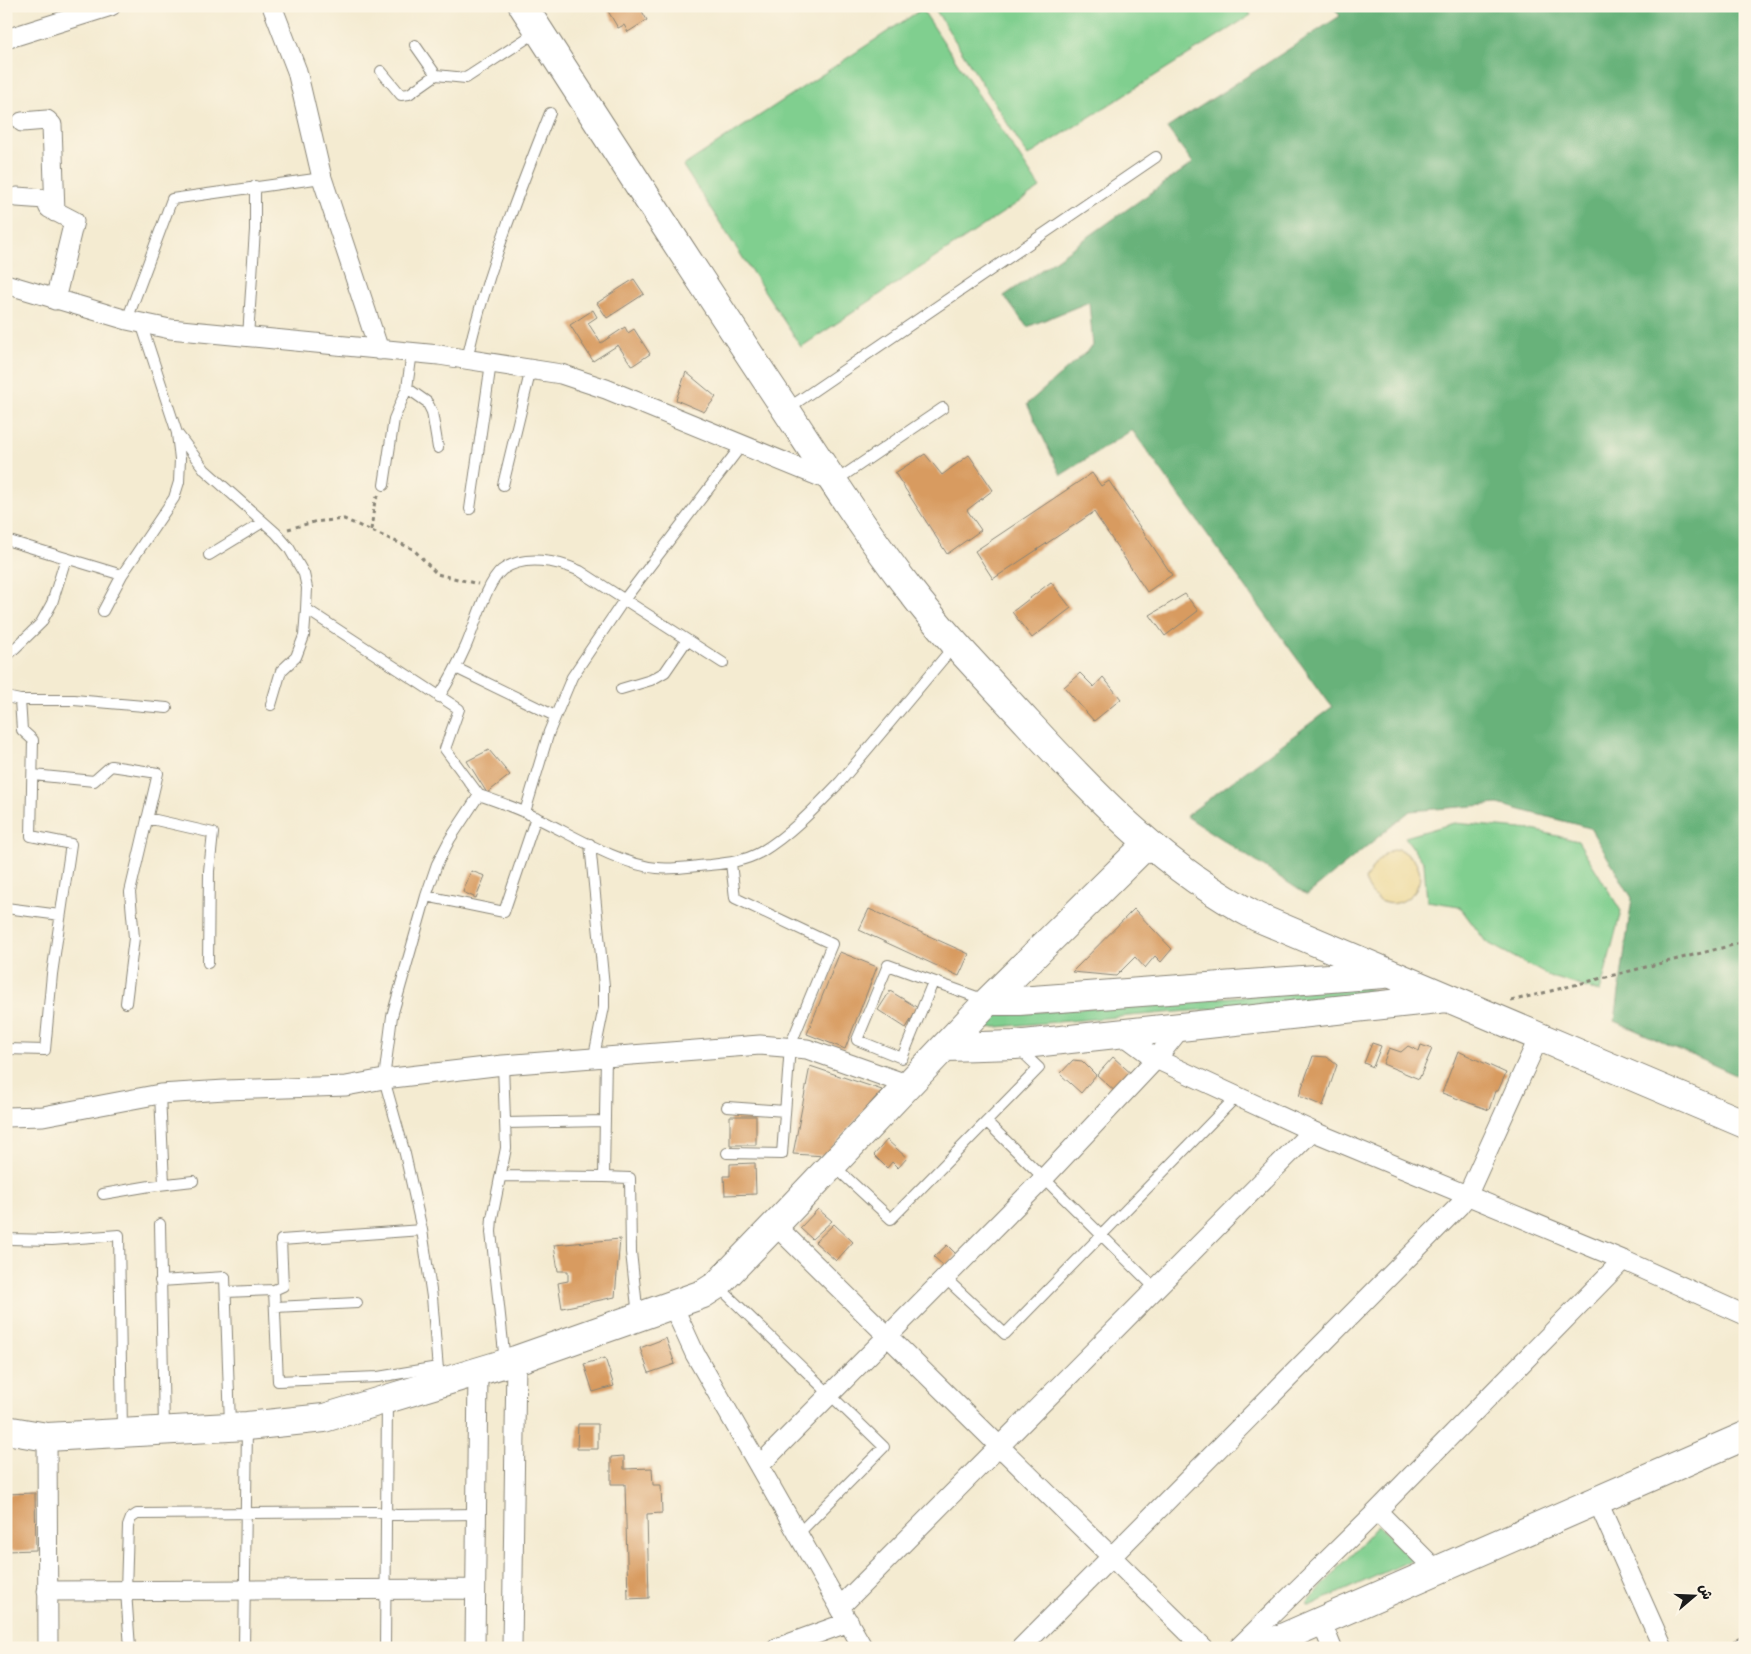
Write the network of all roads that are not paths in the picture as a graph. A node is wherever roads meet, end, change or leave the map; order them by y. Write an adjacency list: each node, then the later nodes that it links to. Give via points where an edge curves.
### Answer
1 (111, 6): 5 (street)
2 (272, 6): 12 (street, via 297,71)
3 (523, 6): 4 (street)
4 (539, 30): 8 (lane, via 466,78); 27 (street)
5 (6, 39)
6 (415, 45): 8 (lane)
7 (381, 71): 8 (lane, via 401,95 409,94)
8 (436, 75)
9 (550, 113): 22 (lane, via 488,278)
10 (22, 122): 15 (street, via 47,120 52,125)
11 (1156, 157): 27 (lane)
12 (322, 178): 13 (lane); 20 (street)
13 (255, 186): 18 (lane, via 172,199); 19 (lane)
14 (16, 197): 15 (street, via 45,199)
15 (55, 212): 17 (street, via 74,221)
16 (6, 284): 17 (street)
17 (55, 300): 18 (street)
18 (134, 321): 19 (street, via 170,329); 28 (lane)
19 (248, 337): 20 (street)
20 (379, 350): 21 (street)
21 (412, 352): 22 (street); 25 (lane)
22 (467, 359): 23 (street)
23 (491, 363): 24 (street); 34 (lane)
24 (530, 369): 29 (street, via 560,374 606,390); 33 (lane)
25 (407, 388): 30 (lane, via 426,402 432,412); 32 (lane, via 394,419)
26 (943, 408): 31 (lane)
27 (785, 410): 31 (street)
28 (177, 433): 35 (lane, via 205,470); 39 (lane, via 180,467 174,498)
29 (741, 446): 31 (street); 40 (lane)
30 (438, 448)
31 (834, 482): 44 (street, via 910,591)
32 (384, 485)
33 (503, 485)
34 (470, 509)
35 (263, 522): 37 (lane); 41 (lane, via 289,548 304,574)
36 (6, 540): 38 (lane)
37 (208, 555)
38 (66, 558): 39 (lane); 45 (lane, via 52,603 41,623)
39 (122, 575): 42 (lane)
40 (624, 600): 43 (lane); 47 (lane, via 580,571 551,561 517,564 503,570 491,588); 54 (lane, via 572,677)
41 (306, 609): 50 (lane); 52 (lane, via 304,636 296,657 281,671)
42 (103, 611)
43 (687, 640): 46 (lane); 48 (lane, via 665,672)
44 (956, 644): 60 (street, via 1071,770); 62 (lane, via 840,782 802,820 760,852)
45 (6, 657)
46 (723, 664)
47 (456, 668): 50 (lane); 54 (lane)
48 (621, 689)
49 (6, 697): 51 (lane)
50 (439, 697): 56 (lane, via 459,709 445,749)
51 (20, 700): 53 (lane, via 74,700); 55 (lane, via 22,730 33,740)
52 (271, 705)
53 (167, 708)
54 (555, 716): 57 (lane)
55 (33, 776): 59 (lane, via 94,781 111,766 158,772); 65 (lane, via 31,836 71,844)
56 (479, 795): 57 (lane); 63 (lane, via 450,839)
57 (525, 812): 58 (lane)
58 (536, 817): 61 (lane); 63 (lane, via 504,912)
59 (147, 818): 66 (lane, via 214,833 209,872); 71 (lane, via 130,892 134,938)
60 (1148, 843): 67 (street, via 1182,872 1220,897); 70 (street)
61 (590, 844): 62 (lane, via 635,864 657,868); 79 (lane, via 604,986)
62 (731, 862): 76 (lane, via 735,898 832,944)
63 (426, 896): 83 (lane, via 392,1016)
64 (6, 908): 65 (lane)
65 (60, 915): 78 (lane, via 46,1050)
66 (208, 963)
67 (1388, 974): 69 (street); 70 (street)
68 (933, 982): 70 (lane); 82 (lane); 82 (lane, via 888,966 857,1040)
69 (1450, 998): 72 (street); 74 (street)
70 (988, 1001): 77 (street)
71 (126, 1003)
72 (1180, 1029): 73 (street); 80 (street)
73 (1122, 1034): 75 (street); 80 (street)
74 (1539, 1037): 92 (street); 102 (street)
75 (1015, 1045): 77 (street); 90 (lane, via 1039,1068)
76 (790, 1046): 79 (street, via 760,1045); 82 (street); 87 (lane)
77 (946, 1047): 82 (street)
78 (6, 1049)
79 (600, 1056): 81 (street); 89 (lane)
80 (1156, 1059): 85 (street); 98 (street)
81 (503, 1065): 83 (street); 91 (lane)
82 (909, 1071): 95 (street)
83 (384, 1079): 84 (street, via 346,1086); 105 (lane)
84 (160, 1094): 88 (street, via 43,1116); 100 (lane)
85 (1237, 1096): 93 (street); 106 (lane)
86 (727, 1107): 87 (lane)
87 (784, 1111): 94 (lane, via 782,1154)
88 (6, 1117)
89 (605, 1121): 91 (lane); 97 (lane)
90 (987, 1122): 95 (lane, via 891,1219); 98 (lane)
91 (506, 1123): 96 (lane)
92 (1745, 1124)
93 (1312, 1130): 102 (street); 112 (street)
94 (727, 1153)
95 (833, 1165): 104 (street)
96 (501, 1176): 97 (lane); 121 (lane, via 491,1232)
97 (604, 1177): 119 (lane, via 630,1178 631,1252)
98 (1044, 1178): 106 (lane); 109 (street)
99 (193, 1182): 100 (lane)
100 (164, 1184): 101 (lane)
101 (103, 1194)
102 (1468, 1196): 108 (street); 140 (street)
103 (160, 1224): 110 (lane)
104 (775, 1225): 111 (street); 120 (street)
105 (422, 1230): 113 (lane, via 281,1240 283,1286); 123 (lane, via 432,1296)
106 (1100, 1234): 109 (lane, via 1005,1334); 112 (lane)
107 (6, 1236): 129 (lane, via 52,1240 118,1235)
108 (1623, 1260): 118 (street); 135 (street)
109 (944, 1277): 120 (street)
110 (160, 1281): 114 (lane, via 225,1277); 128 (lane)
111 (717, 1285): 116 (street); 124 (lane)
112 (1155, 1288): 132 (street)
113 (274, 1290): 114 (lane); 117 (lane)
114 (226, 1292): 126 (lane)
115 (357, 1304): 117 (lane)
116 (673, 1306): 119 (street); 133 (street, via 695,1354)
117 (275, 1307): 123 (lane, via 278,1382)
118 (1745, 1315)
119 (638, 1318): 121 (street)
120 (887, 1335): 124 (street); 132 (street)
121 (510, 1362): 122 (street); 155 (street)
122 (478, 1372): 123 (street); 138 (street)
123 (438, 1375): 125 (street)
124 (829, 1394): 133 (street); 139 (lane, via 884,1447)
125 (387, 1399): 126 (street, via 324,1418); 136 (lane)
126 (239, 1426): 128 (street); 137 (lane)
127 (6, 1430): 131 (street)
128 (164, 1430): 129 (street)
129 (122, 1432): 131 (street)
130 (1745, 1436): 134 (street)
131 (47, 1437): 145 (street)
132 (999, 1445): 140 (street); 147 (street)
133 (759, 1466): 139 (street)
134 (1598, 1500): 141 (street); 163 (street)
135 (1377, 1511): 141 (street); 160 (street)
136 (387, 1512): 137 (lane); 138 (lane, via 396,1515); 142 (lane)
137 (246, 1513): 144 (lane, via 137,1514 128,1526); 146 (lane)
138 (477, 1514): 143 (street)
139 (798, 1534): 147 (street)
140 (1111, 1556): 158 (street); 159 (street)
141 (1436, 1570): 148 (street)
142 (386, 1589): 143 (street); 146 (street); 153 (lane)
143 (475, 1589): 154 (street)
144 (126, 1591): 145 (street); 146 (street); 151 (lane)
145 (47, 1592): 150 (street)
146 (244, 1592): 152 (lane)
147 (845, 1614): 156 (street); 157 (street)
148 (1321, 1621): 161 (street); 162 (street)
149 (1745, 1646): 164 (street)
150 (48, 1648)
151 (130, 1648)
152 (244, 1648)
153 (385, 1648)
154 (475, 1648)
155 (512, 1648)
156 (777, 1648)
157 (863, 1648)
158 (1021, 1648)
159 (1204, 1648)
160 (1238, 1648)
161 (1259, 1648)
162 (1332, 1648)
163 (1663, 1648)
164 (1741, 1648)

